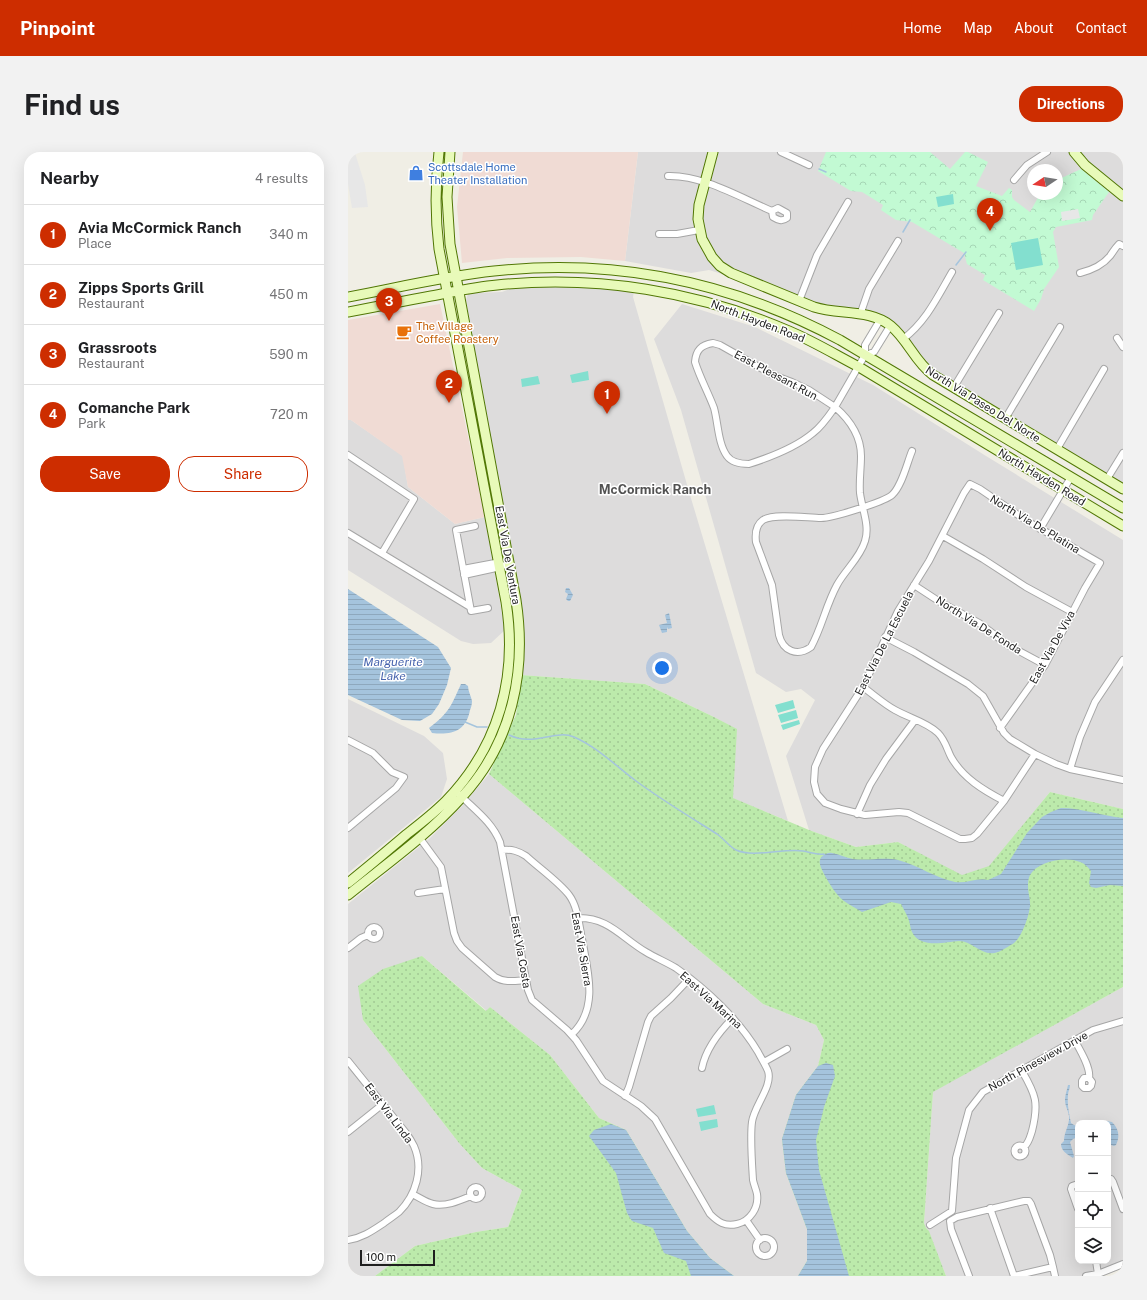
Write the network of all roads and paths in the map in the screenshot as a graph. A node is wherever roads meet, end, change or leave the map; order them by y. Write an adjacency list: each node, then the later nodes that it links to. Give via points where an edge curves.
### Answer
1 (439, 152): 21 (main road, East Via De Ventura, via 436,217)
2 (450, 152): 20 (main road, East Via De Ventura, via 447,197 450,244)
3 (713, 152): 10 (main road, North Via Paseo Del Norte)
4 (781, 152): 7 (street)
5 (1047, 152): 9 (street, via 1027,165)
6 (1074, 152): 11 (main road, via 1085,165)
7 (809, 165)
8 (668, 176): 10 (street)
9 (1014, 180)
10 (705, 182): 13 (street); 14 (main road, North Via Paseo Del Norte, via 698,213)
11 (1123, 196)
12 (848, 202): 25 (street, via 817,255)
13 (772, 211)
14 (700, 230): 15 (street); 25 (main road, North Via Paseo Del Norte, via 709,252 720,266)
15 (659, 234)
16 (898, 241): 28 (street, via 869,290)
17 (1121, 245): 19 (street, via 1099,266)
18 (952, 272): 33 (street, via 922,322)
19 (1080, 273)
20 (456, 277): 21 (main road, North Hayden Road); 22 (main road, East Via De Ventura); 35 (main road, North Hayden Road, via 507,270 568,267 666,277 759,303 812,325)
21 (445, 279): 23 (main road, East Via De Ventura); 24 (main road, North Hayden Road)
22 (458, 290): 23 (main road, North Hayden Road); 36 (main road, North Hayden Road, via 552,282 606,284 654,290 721,306 790,331); 60 (main road, East Via De Ventura)
23 (448, 292): 26 (main road, North Hayden Road); 59 (main road, East Via De Ventura)
24 (348, 298)
25 (799, 301): 28 (main road, North Via Paseo Del Norte, via 823,310)
26 (348, 312)
27 (999, 313): 38 (street)
28 (860, 315): 29 (main road, North Via Paseo Del Norte)
29 (880, 320): 30 (main road, North Via Paseo Del Norte); 35 (street, East Pleasant Run, via 865,345)
30 (890, 326): 33 (main road, North Via Paseo Del Norte); 35 (street, East Pleasant Run, via 874,352)
31 (1060, 327): 40 (street)
32 (1116, 338): 34 (street)
33 (903, 339): 38 (main road, North Via Paseo Del Norte, via 927,370)
34 (1123, 347)
35 (866, 355): 36 (street, East Pleasant Run); 45 (main road, North Hayden Road)
36 (859, 367): 39 (street, East Pleasant Run); 49 (main road, North Hayden Road)
37 (1104, 369): 41 (street)
38 (954, 387): 40 (main road, North Via Paseo Del Norte)
39 (835, 407): 39 (street, East Pleasant Run, via 809,390 773,375 720,345 706,344 696,354 695,362 714,410 723,449 733,461 749,464 801,442 825,422); 50 (street, East Pleasant Run, via 854,427 860,447)
40 (1004, 419): 41 (main road, North Via Paseo Del Norte)
41 (1057, 449): 46 (main road, North Via Paseo Del Norte)
42 (912, 450): 50 (street, East Pleasant Run, via 900,482 892,495)
43 (1123, 453): 46 (street)
44 (348, 455): 57 (street, via 414,499)
45 (1071, 477): 49 (street); 51 (main road, North Hayden Road)
46 (1107, 480): 48 (main road, North Via Paseo Del Norte)
47 (970, 484): 54 (street, North Via De Platina); 56 (street, East Via De La Escuela)
48 (1123, 489)
49 (1063, 490): 53 (main road, North Hayden Road); 54 (street)
50 (862, 507): 50 (street, East Pleasant Run, via 824,518 772,517 763,520 758,526 756,542 772,585 781,641 792,652 811,647 838,584 862,550 867,532)
51 (1123, 508)
52 (475, 526): 61 (street, via 456,530)
53 (1123, 526)
54 (1040, 529): 58 (street, North Via De Platina)
55 (348, 533): 57 (street)
56 (942, 536): 62 (street, East Via De La Escuela); 65 (street)
57 (382, 553): 63 (street)
58 (1100, 563): 65 (street, East Via De Viva)
59 (500, 565): 60 (street); 61 (street, via 496,568); 76 (main road, East Via De Ventura, via 510,637 507,682 498,718 488,743)
60 (510, 566): 76 (main road, East Via De Ventura, via 520,639 516,690 498,743 483,769)
61 (464, 572): 63 (street)
62 (914, 585): 66 (street, East Via De La Escuela); 68 (street, North Via De Fonda, via 979,623 1008,645)
63 (470, 607): 64 (street, via 471,611)
64 (488, 608)
65 (1072, 612): 68 (street, East Via De Viva)
66 (885, 637): 69 (street, East Via De La Escuela); 71 (street, via 968,684 983,696)
67 (1123, 660): 74 (street, via 1095,702)
68 (1045, 665): 71 (street, East Via De Viva)
69 (863, 687): 70 (street, via 894,710); 78 (street, East Via De La Escuela, via 823,749 815,767 814,782 817,794 825,803)
70 (915, 720): 77 (street, via 931,727 939,734 958,768 971,781); 78 (street, via 870,784)
71 (1000, 728): 73 (street, via 1010,739)
72 (348, 740): 79 (street, via 372,753 392,772 404,777 396,788)
73 (1036, 754): 74 (street); 77 (street)
74 (1070, 769): 75 (street)
75 (1123, 780)
76 (459, 794): 80 (main road, East Via De Ventura, via 444,816); 81 (street, East Via Costa, via 490,823); 82 (main road, East Via De Ventura)
77 (1004, 801): 78 (street, via 977,834 965,840 908,813)
78 (857, 814)
79 (348, 828)
80 (419, 837): 83 (street, via 441,867); 85 (main road, East Via De Ventura)
81 (502, 850): 86 (street, East Via Sierra, via 519,852 548,876 569,895); 92 (street, East Via Costa)
82 (348, 883)
83 (446, 889): 84 (street); 92 (street, via 454,934 462,948 500,980)
84 (418, 893)
85 (348, 896)
86 (578, 918): 89 (street, East Via Marina, via 590,918 606,924); 95 (street, East Via Sierra, via 590,987 586,1014)
87 (368, 935): 88 (street)
88 (348, 948)
89 (646, 952): 90 (street); 91 (street, East Via Marina)
90 (642, 959)
91 (689, 979): 93 (street, East Via Marina); 103 (street, via 651,1016)
92 (526, 980): 95 (street, East Via Costa, via 532,1000)
93 (733, 1018): 99 (street, East Via Marina); 100 (street, via 710,1046)
94 (1123, 1021): 96 (street, North Pinesview Drive, via 1094,1030)
95 (572, 1034): 103 (street, East Via Costa, via 603,1081)
96 (1075, 1041): 101 (street, North Pinesview Drive); 102 (street, via 1085,1061)
97 (787, 1048): 99 (street)
98 (348, 1061): 104 (street, East Via Linda)
99 (764, 1062): 114 (street, East Via Marina, via 768,1080 754,1113 752,1129 753,1180 757,1202 753,1214)
100 (702, 1068)
101 (1022, 1071): 106 (street, via 1033,1092 1036,1105 1030,1139); 115 (street, North Pinesview Drive, via 983,1092 969,1110 956,1158 952,1211)
102 (1089, 1078)
103 (625, 1096): 114 (street, East Via Costa, via 655,1119 710,1214 727,1225)
104 (383, 1104): 105 (street); 109 (street, East Via Linda, via 414,1145 419,1165)
105 (348, 1132)
106 (1024, 1147)
107 (1111, 1183): 113 (street)
108 (1075, 1185): 111 (street, via 1071,1187)
109 (412, 1194): 110 (street, via 440,1205); 116 (street, East Via Linda, via 398,1213 367,1234)
110 (471, 1196)
111 (1075, 1200)
112 (990, 1208): 120 (street, via 1029,1201); 122 (street, via 950,1221); 123 (street)
113 (1123, 1209)
114 (746, 1220): 117 (street)
115 (930, 1225)
116 (348, 1240)
117 (760, 1240)
118 (1096, 1264): 121 (street)
119 (1123, 1264): 121 (street)
120 (1053, 1267): 123 (street); 124 (street)
121 (1098, 1274): 125 (street)
122 (969, 1276)
123 (1014, 1276)
124 (1055, 1276)
125 (1086, 1276)

